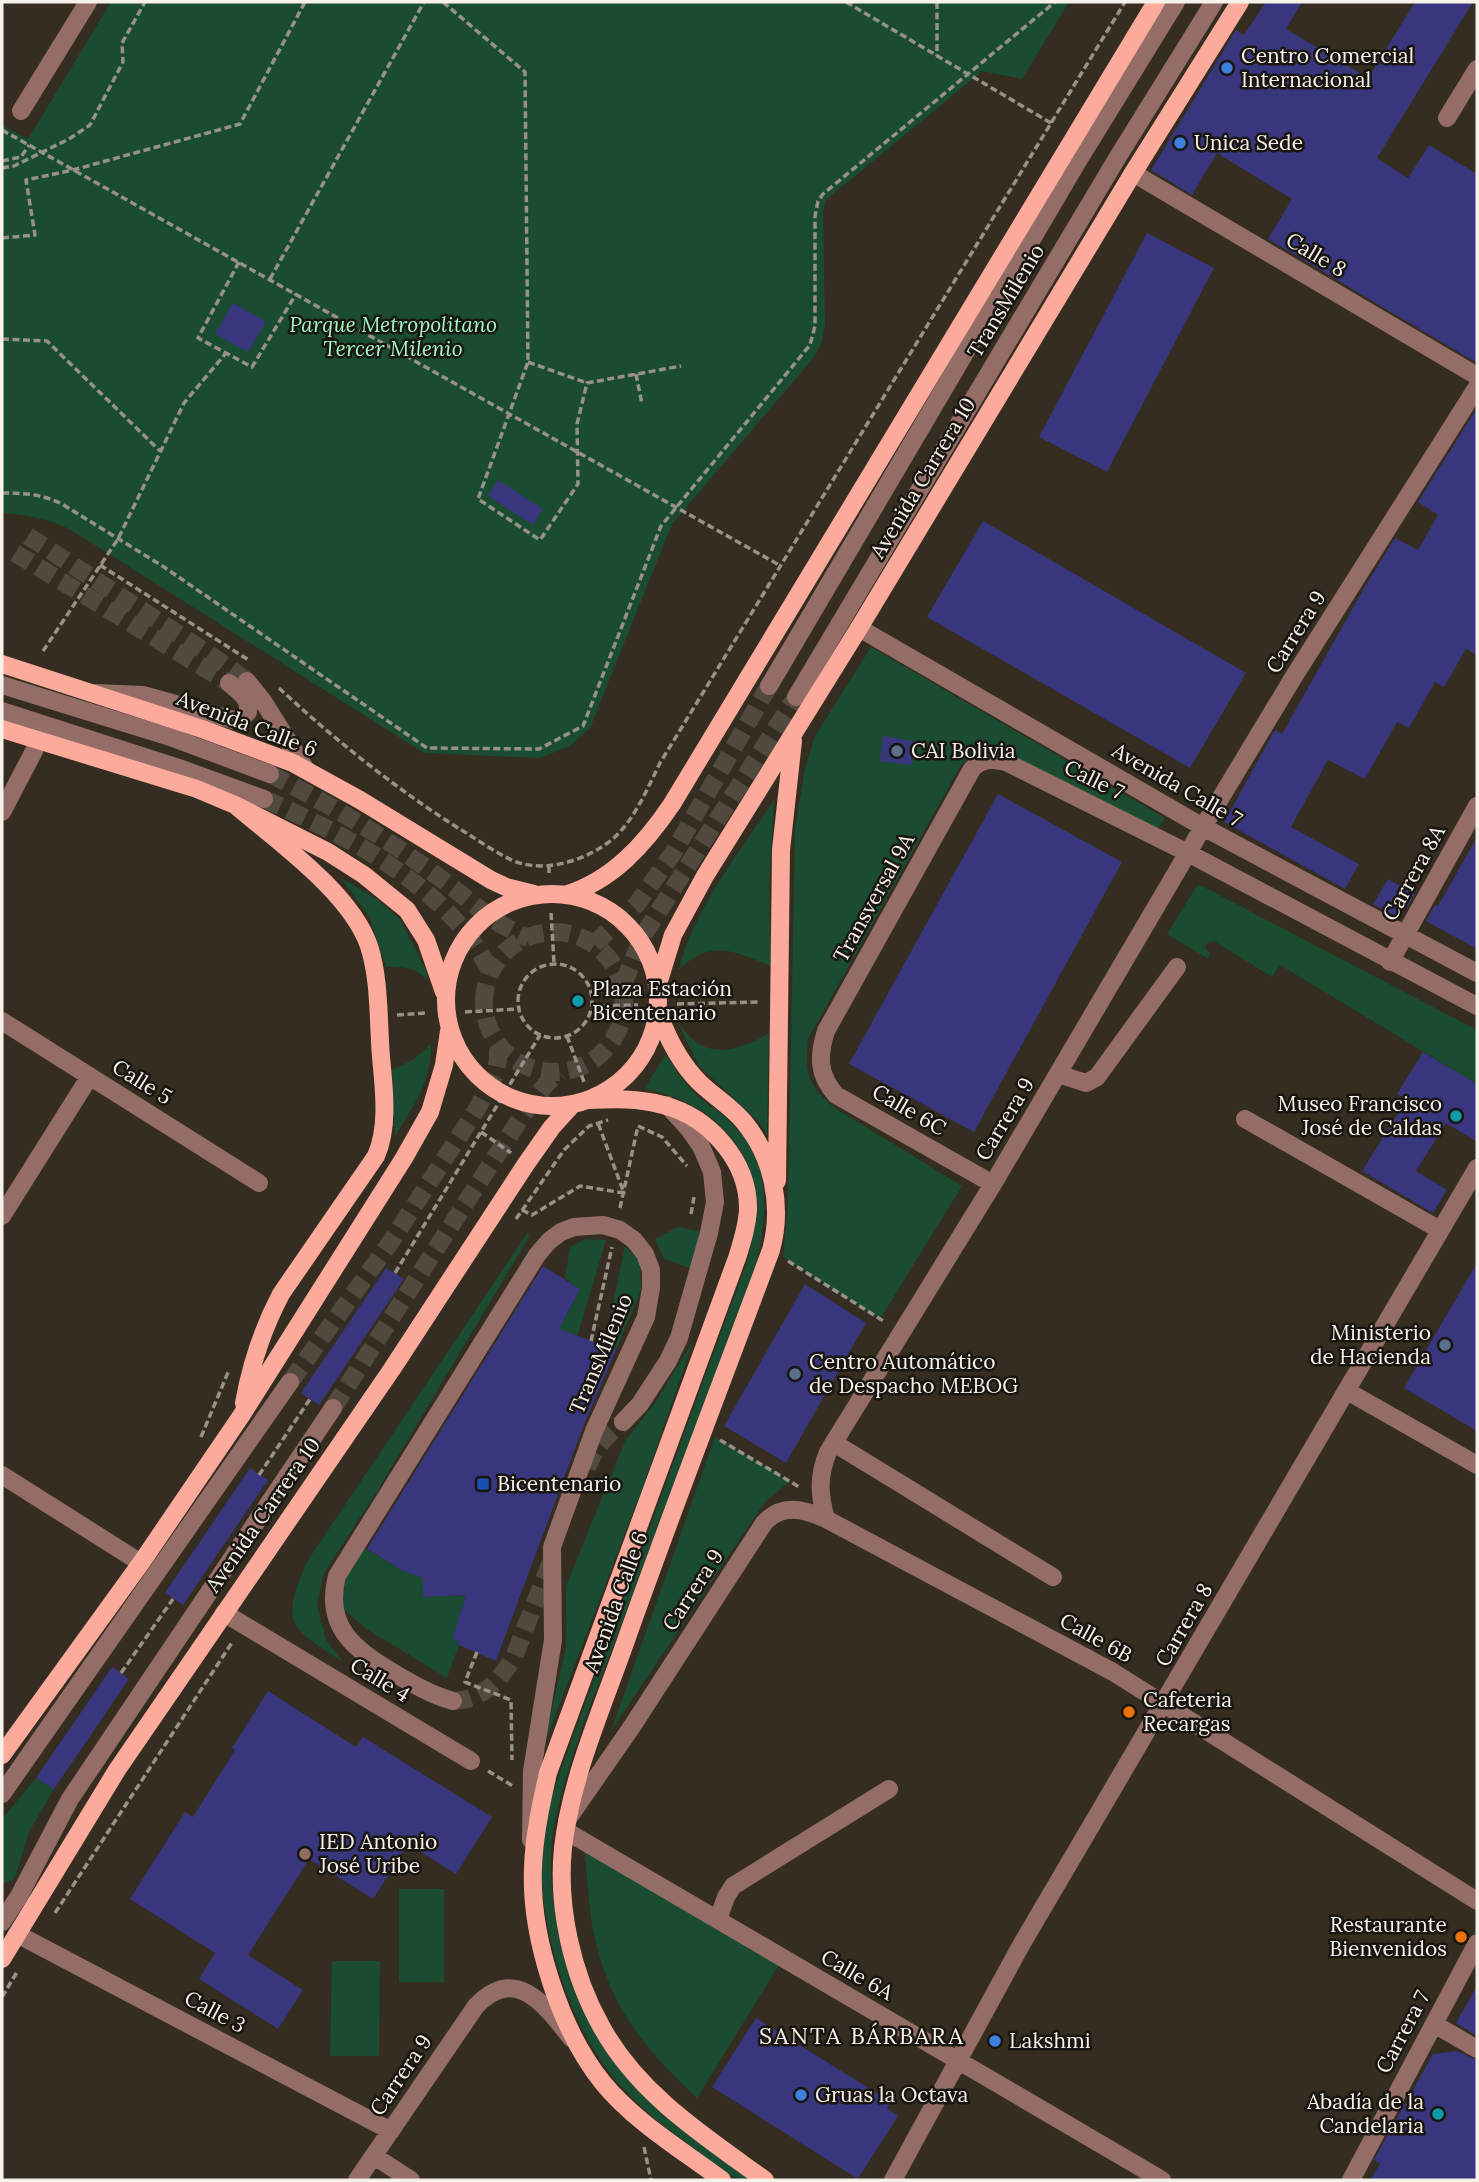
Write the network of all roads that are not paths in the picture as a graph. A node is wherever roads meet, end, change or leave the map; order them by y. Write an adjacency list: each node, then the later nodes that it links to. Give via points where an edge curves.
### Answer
1 (88, 2): 7 (street)
2 (1156, 2): 34 (main road, via 672,804 630,856 603,877)
3 (1176, 2): 17 (street, TransMilenio)
4 (1214, 2): 19 (street, TransMilenio)
5 (1240, 2): 9 (main road, Avenida Carrera 10, via 1198,81)
6 (1477, 69): 8 (street)
7 (21, 111)
8 (1447, 118)
9 (1133, 173): 10 (street, Calle 8); 12 (main road, Avenida Carrera 10)
10 (1477, 376)
11 (1477, 387): 31 (street, Carrera 9, via 1300,667)
12 (859, 628): 22 (main road, Avenida Carrera 10); 31 (street, Avenida Calle 7)
13 (2, 664): 18 (main road, Avenida Calle 6)
14 (247, 681): 25 (street)
15 (229, 683): 18 (street, via 249,705 242,718 233,720 142,695)
16 (2, 685): 26 (street, via 173,738)
17 (769, 686)
18 (88, 693): 25 (main road, Avenida Calle 6)
19 (796, 697)
20 (2, 711): 27 (street)
21 (2, 729): 28 (main road)
22 (794, 730): 39 (main road, Avenida Carrera 10, via 684,914); 54 (main road, via 781,850)
23 (34, 751): 30 (street)
24 (978, 763): 32 (street, Calle 7, via 1006,762); 45 (street, Transversal 9A, via 826,1031)
25 (305, 768): 33 (main road, Avenida Calle 6, via 491,880)
26 (270, 774)
27 (264, 799)
28 (235, 805): 40 (main road, via 328,852 392,895 426,940); 60 (main road, via 334,891 361,926 374,969 384,1099 381,1145 269,1317)
29 (1477, 806): 35 (street, Carrera 8A)
30 (2, 812)
31 (1208, 829): 32 (street, Carrera 9); 35 (street, Avenida Calle 7)
32 (1188, 853): 36 (street); 46 (street, Carrera 9)
33 (537, 895): 34 (main road); 40 (main road, via 498,909 466,936 448,974)
34 (565, 895): 39 (main road, via 588,900 627,924 642,942)
35 (1405, 935): 36 (street, Carrera 8A); 38 (street, Avenida Calle 7)
36 (1390, 962): 41 (street)
37 (1177, 967): 46 (street, via 1097,1077 1086,1083)
38 (1477, 973)
39 (657, 984): 42 (main road)
40 (445, 994): 44 (main road)
41 (1477, 1006)
42 (658, 1012): 48 (main road, via 653,1036 627,1076); 54 (main road, Avenida Calle 6, via 688,1069 755,1138 768,1165)
43 (2, 1021): 47 (street, Calle 5)
44 (449, 1031): 48 (main road, Avenida Calle 6, via 476,1075 504,1094 546,1107); 60 (main road, via 430,1112)
45 (820, 1060): 53 (street, Calle 6C, via 827,1084 836,1095)
46 (1058, 1074): 53 (street, Carrera 9)
47 (90, 1076): 52 (street, Calle 5); 55 (street)
48 (580, 1102): 49 (main road, Avenida Calle 6, via 623,1098); 68 (main road, Avenida Carrera 10, via 551,1127)
49 (667, 1105): 61 (street, via 701,1146 712,1172 715,1202 679,1338 668,1361); 76 (main road, Avenida Calle 6, via 710,1130 730,1151 747,1196 746,1227 555,1749 542,1799)
50 (1245, 1119): 56 (street)
51 (1477, 1168): 56 (street, Carrera 8)
52 (259, 1183)
53 (993, 1184): 62 (street, Carrera 9)
54 (777, 1203): 75 (main road, Avenida Calle 6, via 771,1250 599,1716)
55 (2, 1216)
56 (1440, 1230): 58 (street, Carrera 8)
57 (290, 1382): 74 (street)
58 (1347, 1391): 63 (street); 70 (street, Carrera 8)
59 (333, 1408): 77 (street, via 70,1799)
60 (241, 1416): 66 (main road)
61 (623, 1422)
62 (834, 1443): 65 (street, Carrera 9, via 819,1483); 67 (street)
63 (1477, 1465)
64 (2, 1475): 66 (street)
65 (826, 1519): 70 (street, Calle 6B, via 1113,1672); 75 (street, Carrera 9, via 798,1509 772,1514 764,1523)
66 (141, 1563): 71 (main road)
67 (1053, 1577)
68 (224, 1613): 72 (street, Calle 4); 81 (main road, Avenida Carrera 10, via 117,1770)
69 (453, 1701): 76 (street, TransMilenio, via 425,1691 356,1648 333,1608 337,1576 537,1255 549,1241 574,1227 603,1225 620,1230 645,1254 651,1270 650,1300 551,1547 553,1640 532,1771)
70 (1164, 1704): 78 (street, Calle 6B); 87 (street, Carrera 8)
71 (2, 1755)
72 (471, 1761)
73 (889, 1789): 79 (street, via 733,1886)
74 (2, 1794)
75 (567, 1826): 79 (street, Calle 6A); 93 (main road, Avenida Calle 6, via 562,1879 565,1914 572,1951 601,2027 651,2092)
76 (533, 1868): 86 (main road, Avenida Calle 6, via 545,1960)
77 (10, 1898): 80 (street)
78 (1477, 1901)
79 (718, 1920): 87 (street, Calle 6A)
80 (2, 1922)
81 (17, 1934): 83 (main road, Avenida Carrera 10); 88 (street, Calle 3)
82 (1477, 1943): 84 (street, Carrera 7)
83 (2, 1959)
84 (1434, 2024): 85 (street); 96 (street, Carrera 7)
85 (1477, 2049)
86 (581, 2051): 88 (street, Carrera 9, via 531,1994 518,1989 494,1991 476,2006); 92 (main road, Avenida Calle 6, via 628,2108)
87 (957, 2060): 94 (street, Carrera 8); 95 (street, Calle 6A)
88 (391, 2131): 89 (street, Carrera 9)
89 (374, 2156): 90 (street, Carrera 9); 91 (street)
90 (357, 2180)
91 (411, 2180)
92 (722, 2180)
93 (765, 2180)
94 (893, 2180)
95 (1162, 2180)
96 (1351, 2180)

